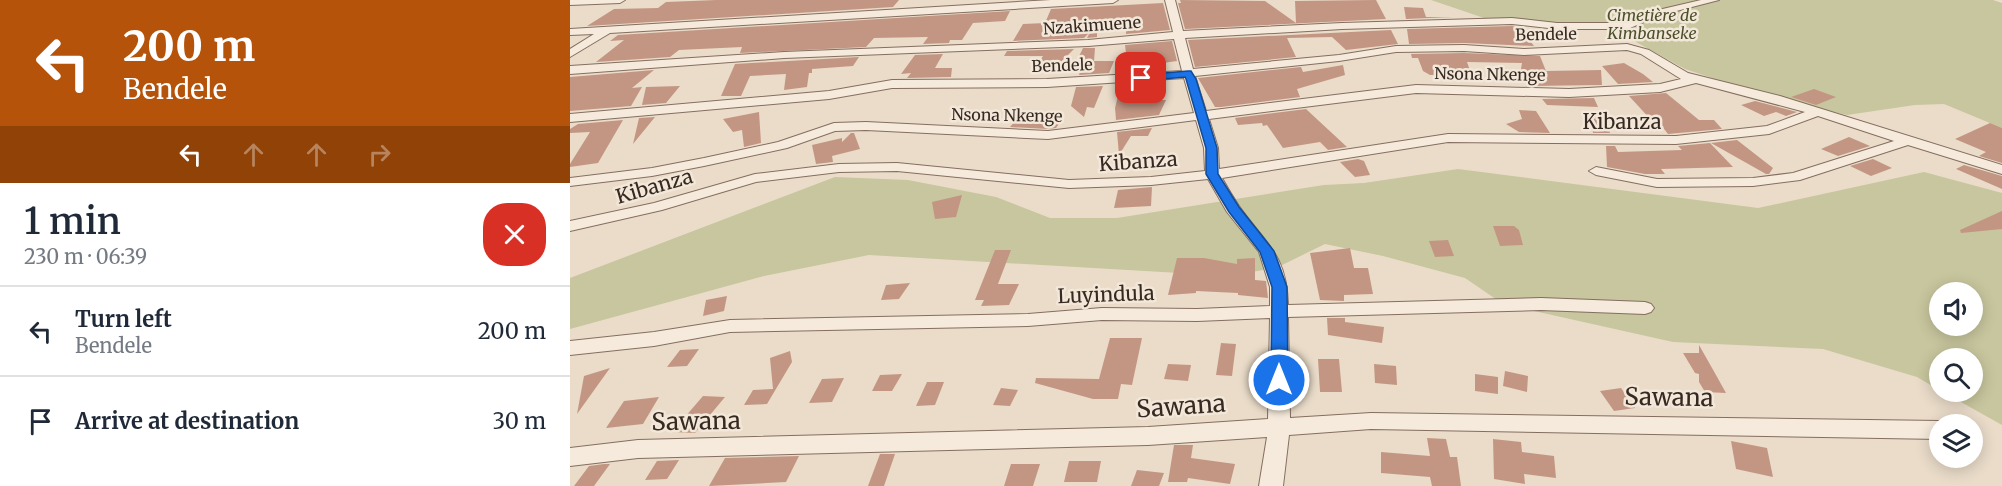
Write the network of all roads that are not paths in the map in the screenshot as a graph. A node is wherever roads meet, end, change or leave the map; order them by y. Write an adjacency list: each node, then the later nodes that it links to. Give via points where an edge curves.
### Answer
1 (620, 0): 6 (street)
2 (1113, 0): 5 (street)
3 (1170, 0): 9 (street)
4 (1714, 0): 9 (street, Nzakimuene, via 1616,27 1478,21)
5 (1084, 1): 7 (street)
6 (570, 3)
7 (608, 30): 8 (street); 10 (street)
8 (570, 32)
9 (1178, 35): 11 (street, Nzakimuene); 12 (street)
10 (570, 54)
11 (570, 70)
12 (1188, 74): 13 (street, Bendele, via 1396,49 1524,52 1627,47); 15 (street); 16 (street, Bendele, via 1047,83 892,84 829,95)
13 (1697, 79): 14 (street); 15 (street, Nsona Nkenge, via 1660,88 1569,93 1416,89)
14 (1818, 112): 17 (street); 20 (street, Kibanza, via 1769,130 1676,140 1448,138)
15 (1201, 117): 20 (street, via 1211,148); 21 (street, Nsona Nkenge, via 1048,135 834,127 782,145 704,162)
16 (570, 118)
17 (1910, 140): 18 (street); 19 (street, via 1795,177 1753,182 1657,183)
18 (2002, 170)
19 (1596, 171)
20 (1212, 174): 22 (street, Kibanza, via 1069,184 897,167 839,168 754,178 657,207); 24 (street, via 1233,209 1267,251 1279,287)
21 (570, 182)
22 (570, 226)
23 (1644, 308): 24 (street, Luyindula, via 1541,304)
24 (1279, 311): 25 (street, Luyindula, via 730,326); 26 (street)
25 (570, 348)
26 (1279, 426): 27 (street, Sawana, via 1383,421); 28 (street, Sawana, via 1148,436 638,449); 29 (street)
27 (1929, 430)
28 (570, 457)
29 (1271, 486)

